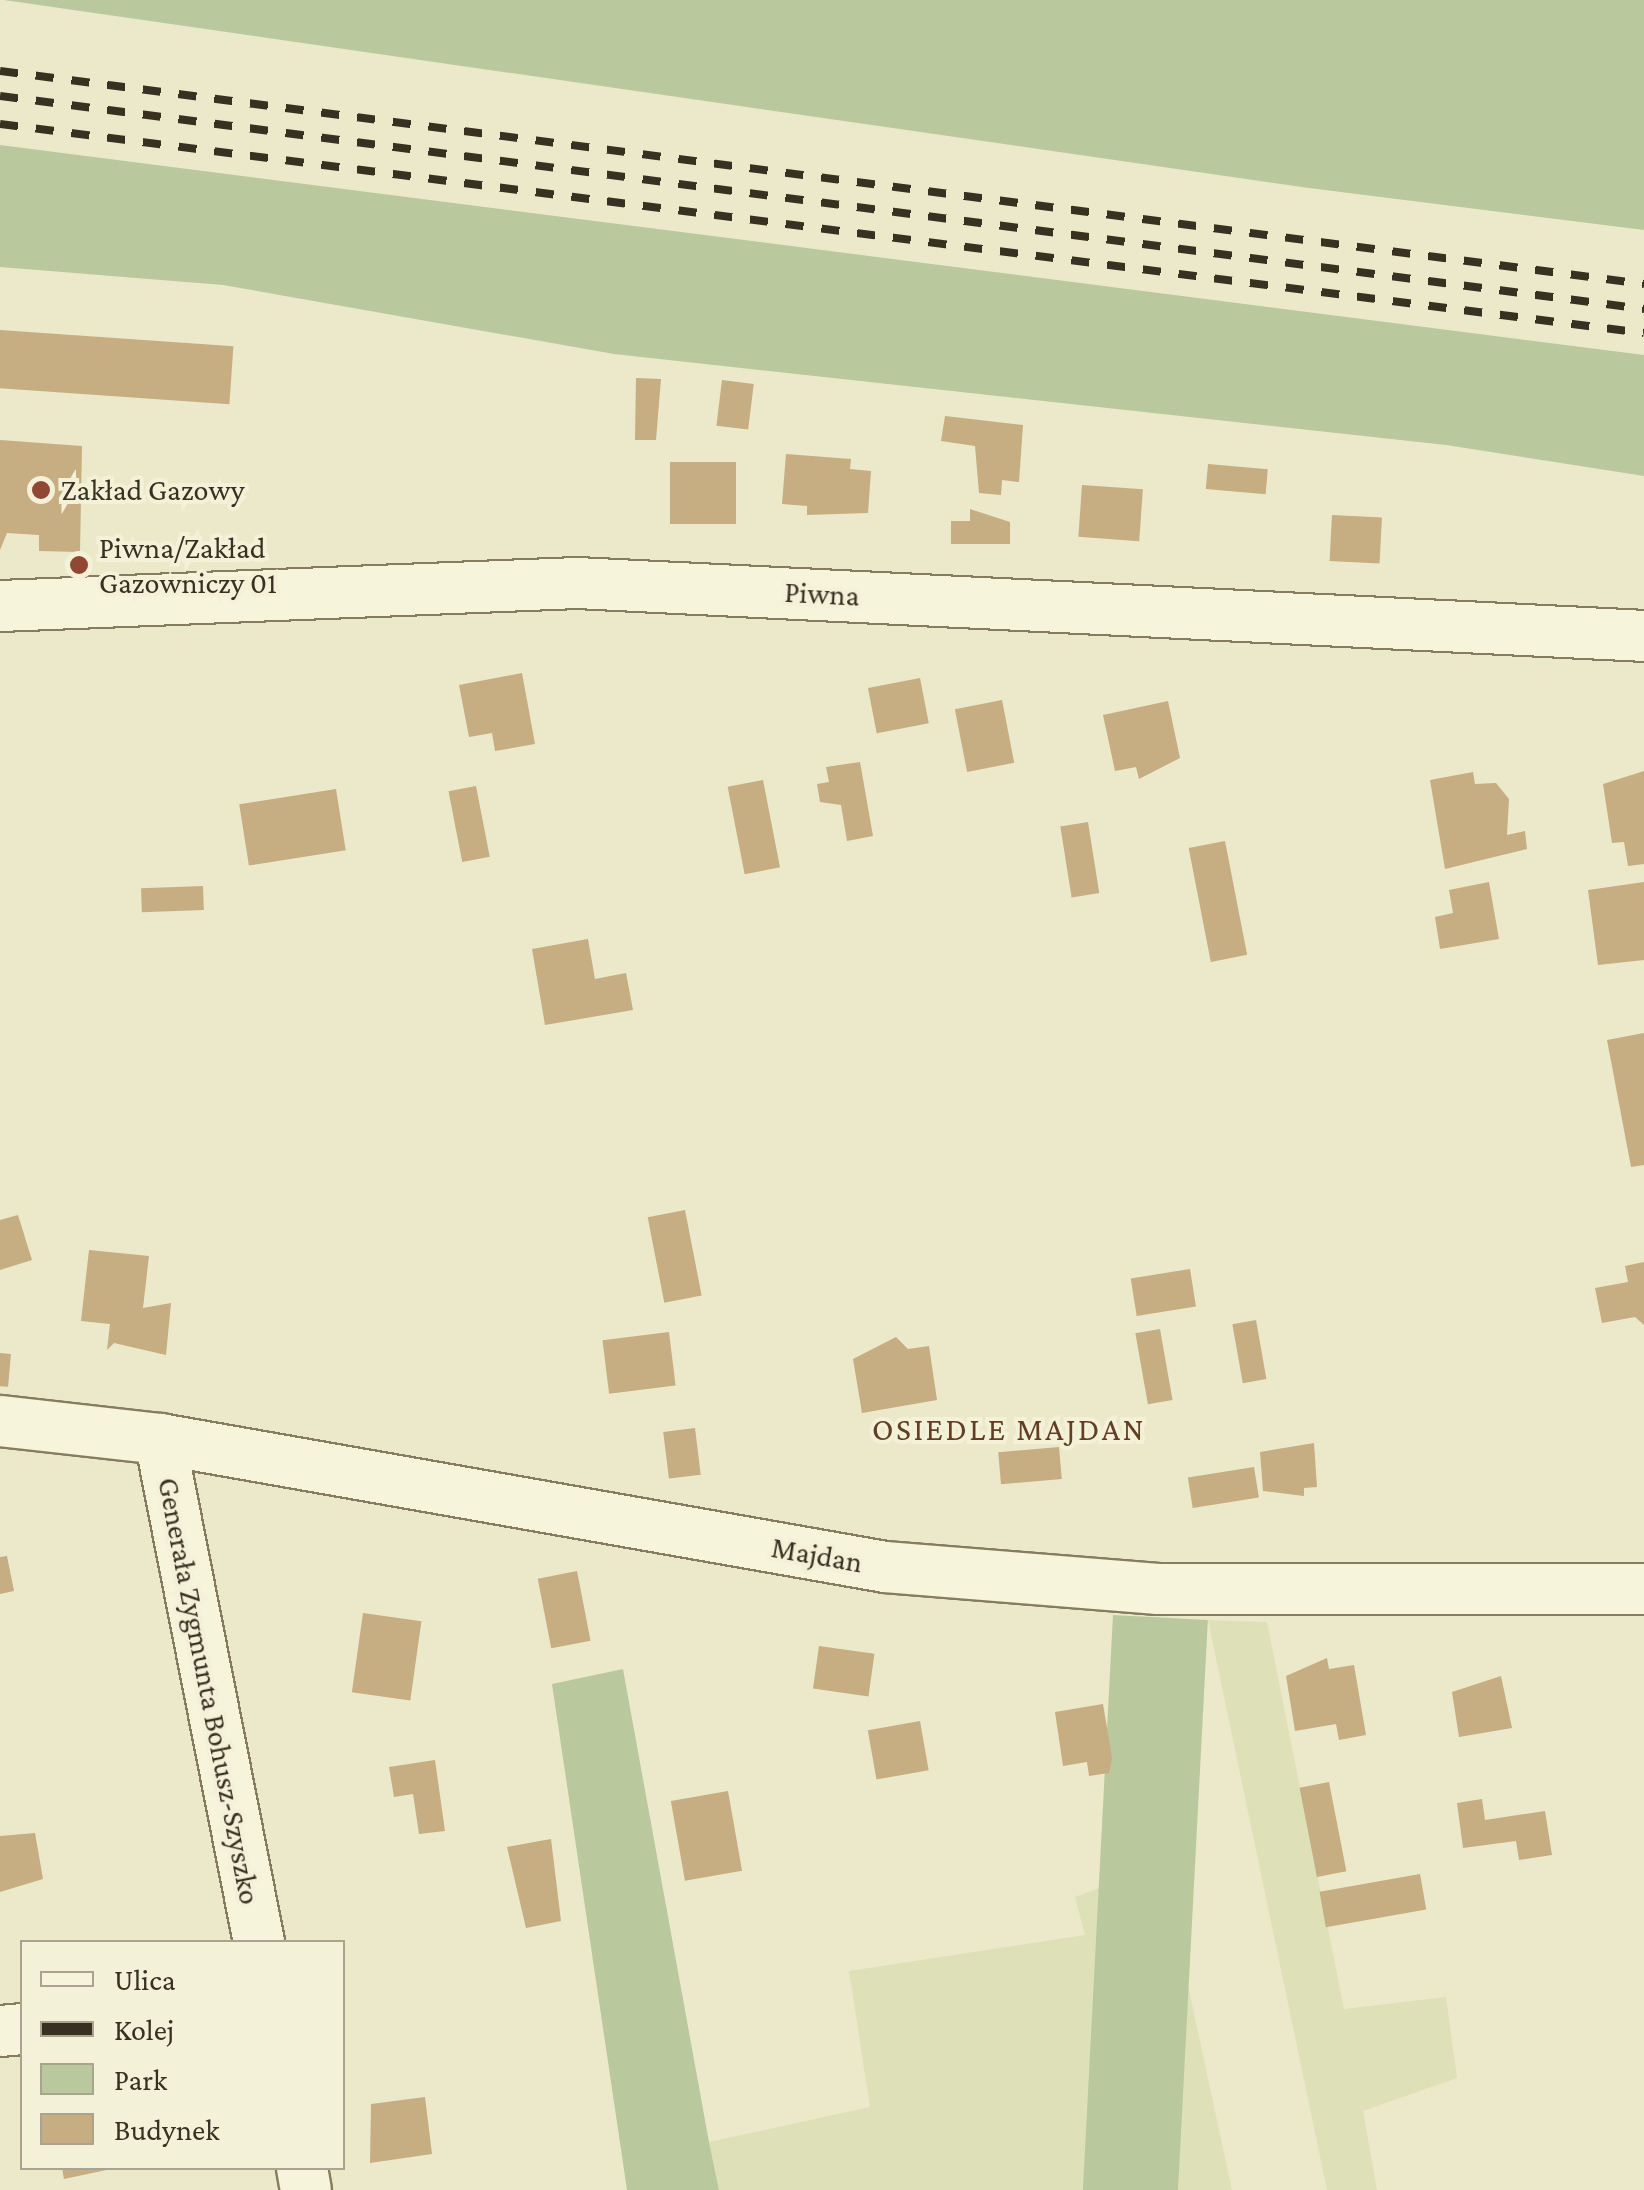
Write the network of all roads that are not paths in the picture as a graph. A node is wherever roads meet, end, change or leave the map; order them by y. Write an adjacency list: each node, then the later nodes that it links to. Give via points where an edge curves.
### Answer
1 (0, 606): 2 (street, Piwna, via 577,582)
2 (1644, 636)
3 (0, 1421): 4 (street, Majdan)
4 (160, 1439): 5 (street, Majdan, via 886,1568 1158,1589); 6 (street, Generała Zygmunta Bohusz-Szyszko)
5 (1644, 1590)
6 (259, 1940)

